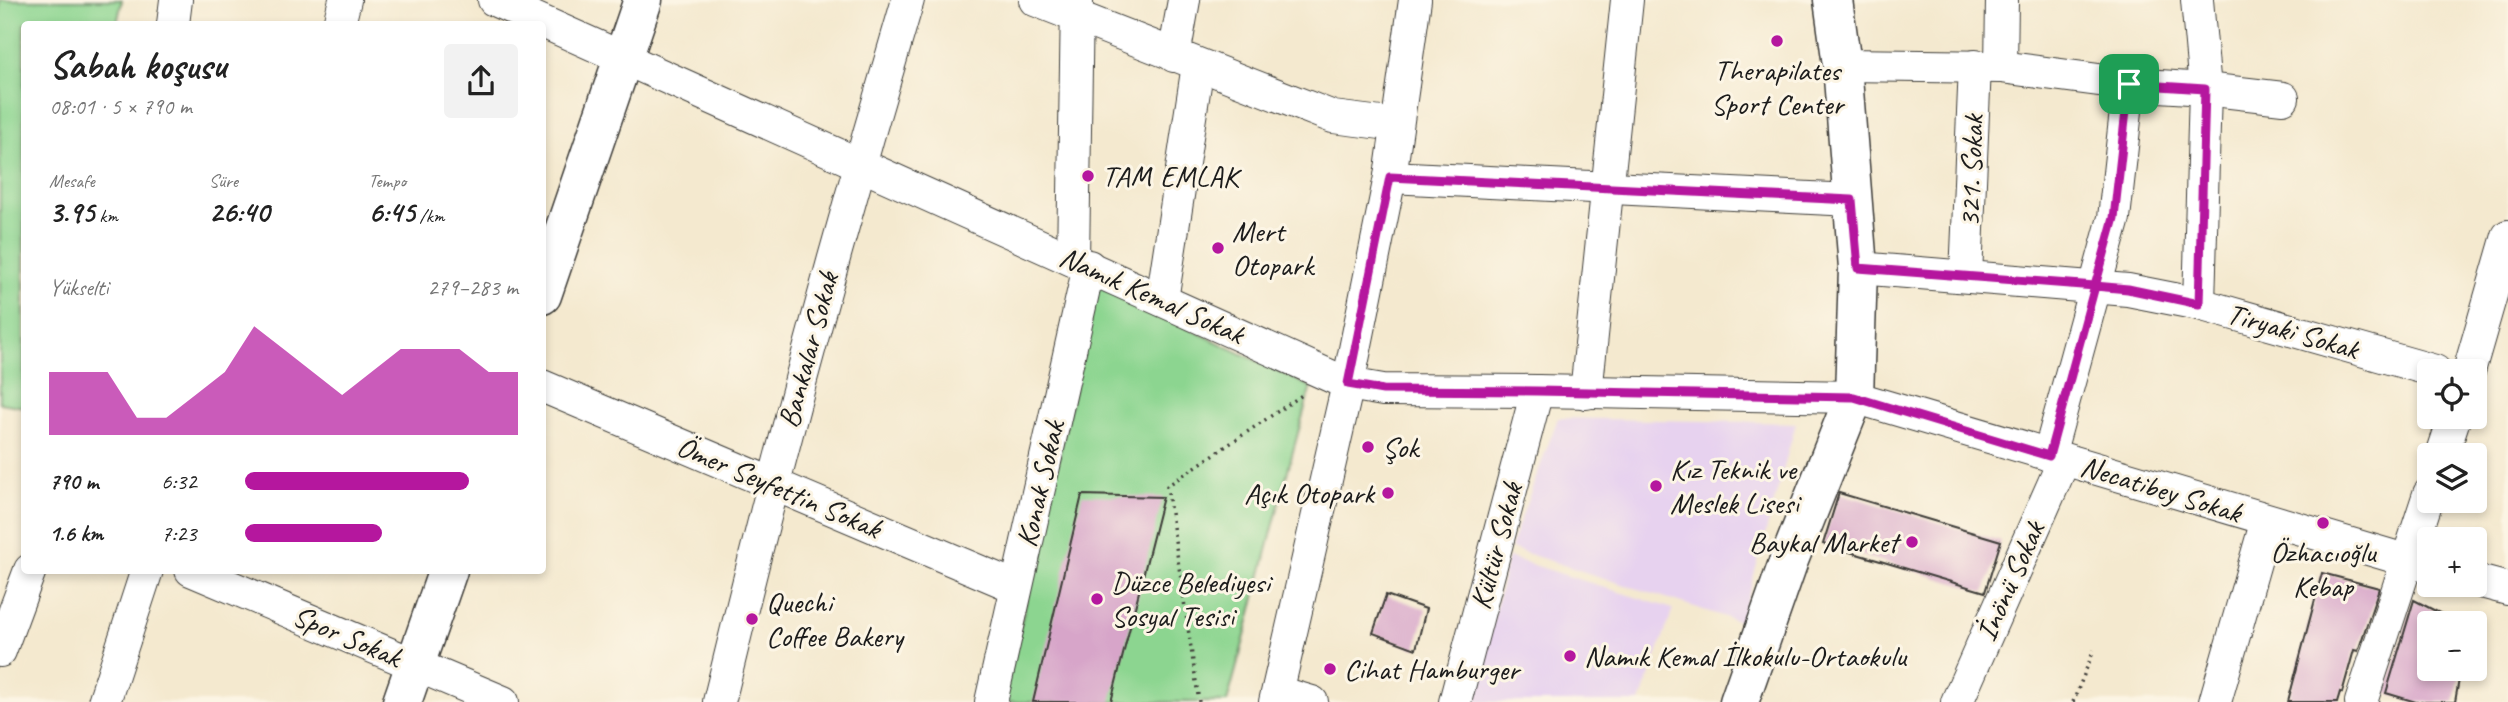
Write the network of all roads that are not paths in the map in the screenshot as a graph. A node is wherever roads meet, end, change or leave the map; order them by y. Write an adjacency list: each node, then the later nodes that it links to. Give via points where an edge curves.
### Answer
1 (177, 0): 14 (street)
2 (345, 0): 15 (street)
3 (494, 0): 16 (street, Namık Kemal Sokak)
4 (643, 0): 18 (main road)
5 (908, 0): 26 (street, Bankalar Sokak)
6 (1035, 0): 13 (street)
7 (1184, 0): 19 (street)
8 (1415, 0): 25 (street)
9 (1627, 0): 28 (street)
10 (1833, 0): 20 (main road)
11 (2002, 0): 21 (street, 321. Sokak)
12 (2197, 0): 23 (street)
13 (1077, 8): 19 (street); 31 (street, Konak Sokak)
14 (174, 21)
15 (341, 21)
16 (542, 21)
17 (546, 23): 18 (street, Namık Kemal Sokak)
18 (624, 57): 26 (street, Namık Kemal Sokak); 34 (main road)
19 (1186, 60): 25 (street, via 1333,117); 36 (street)
20 (1842, 65): 21 (street); 29 (main road)
21 (1988, 66): 22 (street); 33 (street, 321. Sokak)
22 (2129, 84): 23 (street); 35 (street, İnönü Sokak, via 2114,218)
23 (2205, 89): 24 (street); 37 (street)
24 (2283, 98)
25 (1396, 125): 27 (street)
26 (859, 163): 31 (street, Namık Kemal Sokak); 46 (street, Bankalar Sokak)
27 (1390, 177): 28 (street); 40 (street)
28 (1606, 187): 29 (street); 43 (street)
29 (1852, 200): 32 (main road)
30 (2507, 242): 38 (street)
31 (1081, 263): 36 (street, Namık Kemal Sokak); 55 (street, Konak Sokak)
32 (1858, 268): 33 (street, Tiryaki Sokak); 44 (main road)
33 (1966, 276): 35 (street, Tiryaki Sokak)
34 (546, 283)
35 (2095, 286): 37 (street, Tiryaki Sokak); 45 (street, İnönü Sokak)
36 (1162, 300): 40 (street, Namık Kemal Sokak)
37 (2199, 304): 39 (street, Tiryaki Sokak)
38 (2473, 359)
39 (2417, 366)
40 (1339, 380): 42 (street, Namık Kemal Sokak, via 1383,390); 59 (street)
41 (546, 388): 46 (street, Ömer Seyfettin Sokak)
42 (1537, 391): 43 (street, Namık Kemal Sokak); 66 (street, Kültür Sokak)
43 (1586, 393): 44 (street, Namık Kemal Sokak)
44 (1854, 397): 45 (street, Necatibey Sokak); 67 (main road)
45 (2057, 458): 47 (street, Necatibey Sokak); 68 (street, İnönü Sokak)
46 (772, 483): 55 (street, Ömer Seyfettin Sokak); 63 (street, Bankalar Sokak)
47 (2266, 520): 48 (street, Necatibey Sokak); 69 (street)
48 (2417, 564)
49 (2417, 566): 70 (street)
50 (29, 574): 57 (street)
51 (146, 574): 60 (street)
52 (200, 574): 58 (street, Spor Sokak)
53 (447, 574): 58 (main road)
54 (2487, 583): 56 (street)
55 (1016, 587): 64 (street, Konak Sokak)
56 (2508, 589)
57 (0, 651)
58 (416, 665): 61 (main road); 62 (street, Spor Sokak)
59 (1276, 697): 65 (street)
60 (104, 702)
61 (402, 702)
62 (503, 702)
63 (719, 702)
64 (991, 702)
65 (1312, 702)
66 (1455, 702)
67 (1739, 702)
68 (1956, 702)
69 (2214, 702)
70 (2361, 702)

